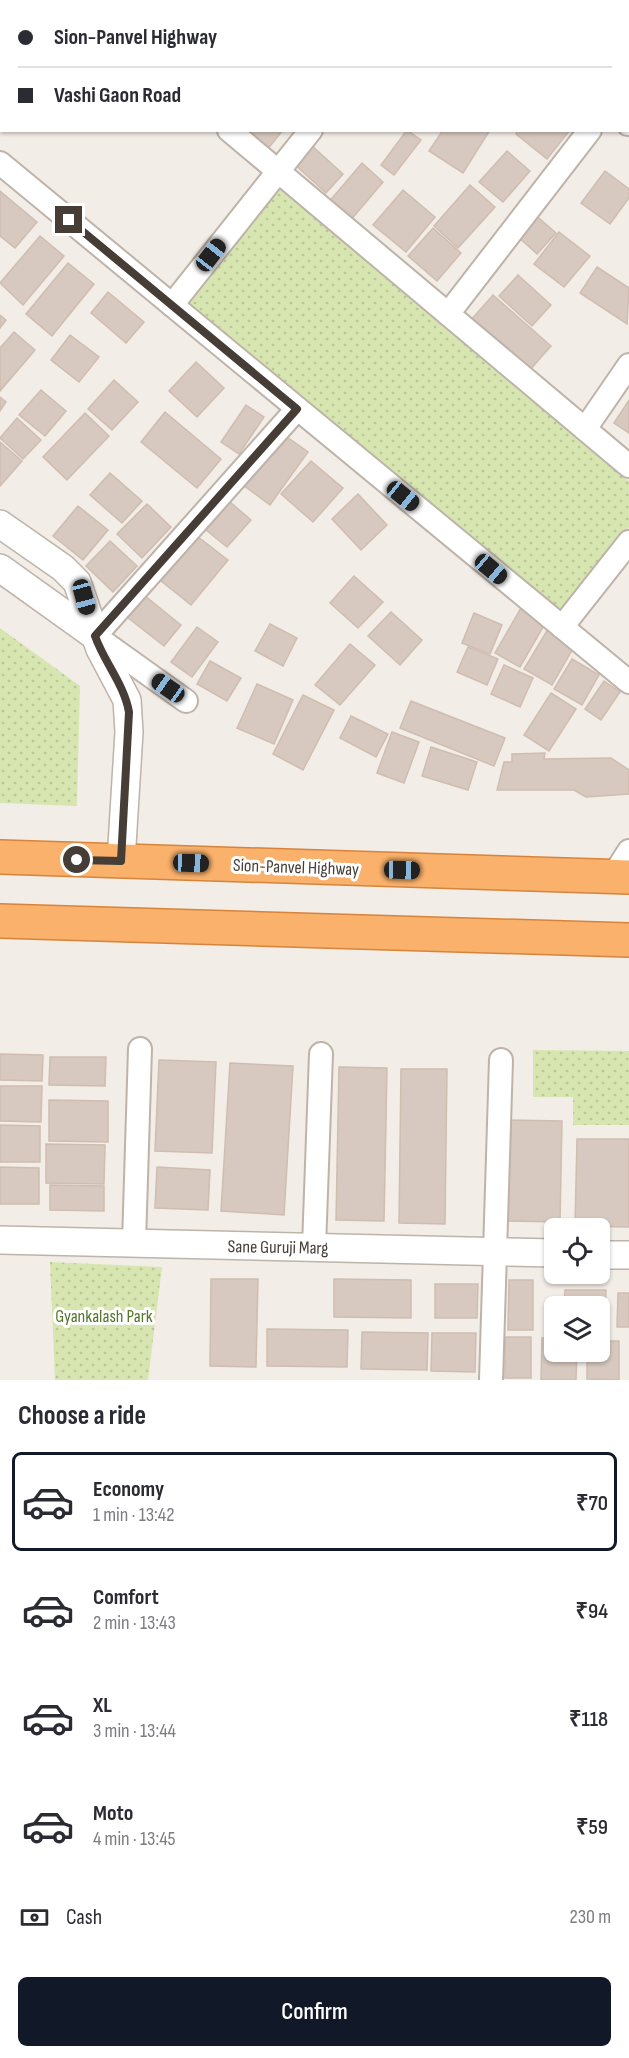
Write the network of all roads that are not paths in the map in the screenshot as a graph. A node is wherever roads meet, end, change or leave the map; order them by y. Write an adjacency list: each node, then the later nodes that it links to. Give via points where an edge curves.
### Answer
1 (231, 132): 5 (street)
2 (309, 132): 5 (street)
3 (588, 132): 7 (street)
4 (0, 163): 6 (street)
5 (277, 170): 6 (street); 7 (street)
6 (172, 305): 9 (street)
7 (448, 314): 10 (street)
8 (629, 365): 10 (street)
9 (297, 409): 15 (street); 16 (street)
10 (585, 429): 11 (street)
11 (629, 466)
12 (0, 524): 16 (street, via 77,582)
13 (629, 542): 15 (street)
14 (0, 568): 16 (street)
15 (562, 627): 17 (street)
16 (95, 636): 18 (street); 20 (street, via 122,688 129,712)
17 (629, 682)
18 (186, 701)
19 (0, 857): 20 (highway, Sion-Panvel Highway)
20 (121, 861): 21 (highway, Sion-Panvel Highway)
21 (624, 868)
22 (0, 921): 23 (highway)
23 (629, 940)
24 (140, 1049): 28 (street)
25 (321, 1054): 29 (street)
26 (501, 1060): 30 (street)
27 (0, 1240): 28 (street, Sane Guruji Marg)
28 (134, 1243): 29 (street, Sane Guruji Marg)
29 (314, 1247): 30 (street, Sane Guruji Marg)
30 (495, 1252): 31 (street, Sane Guruji Marg); 34 (street)
31 (544, 1253)
32 (610, 1254): 33 (street)
33 (629, 1255)
34 (491, 1380)

